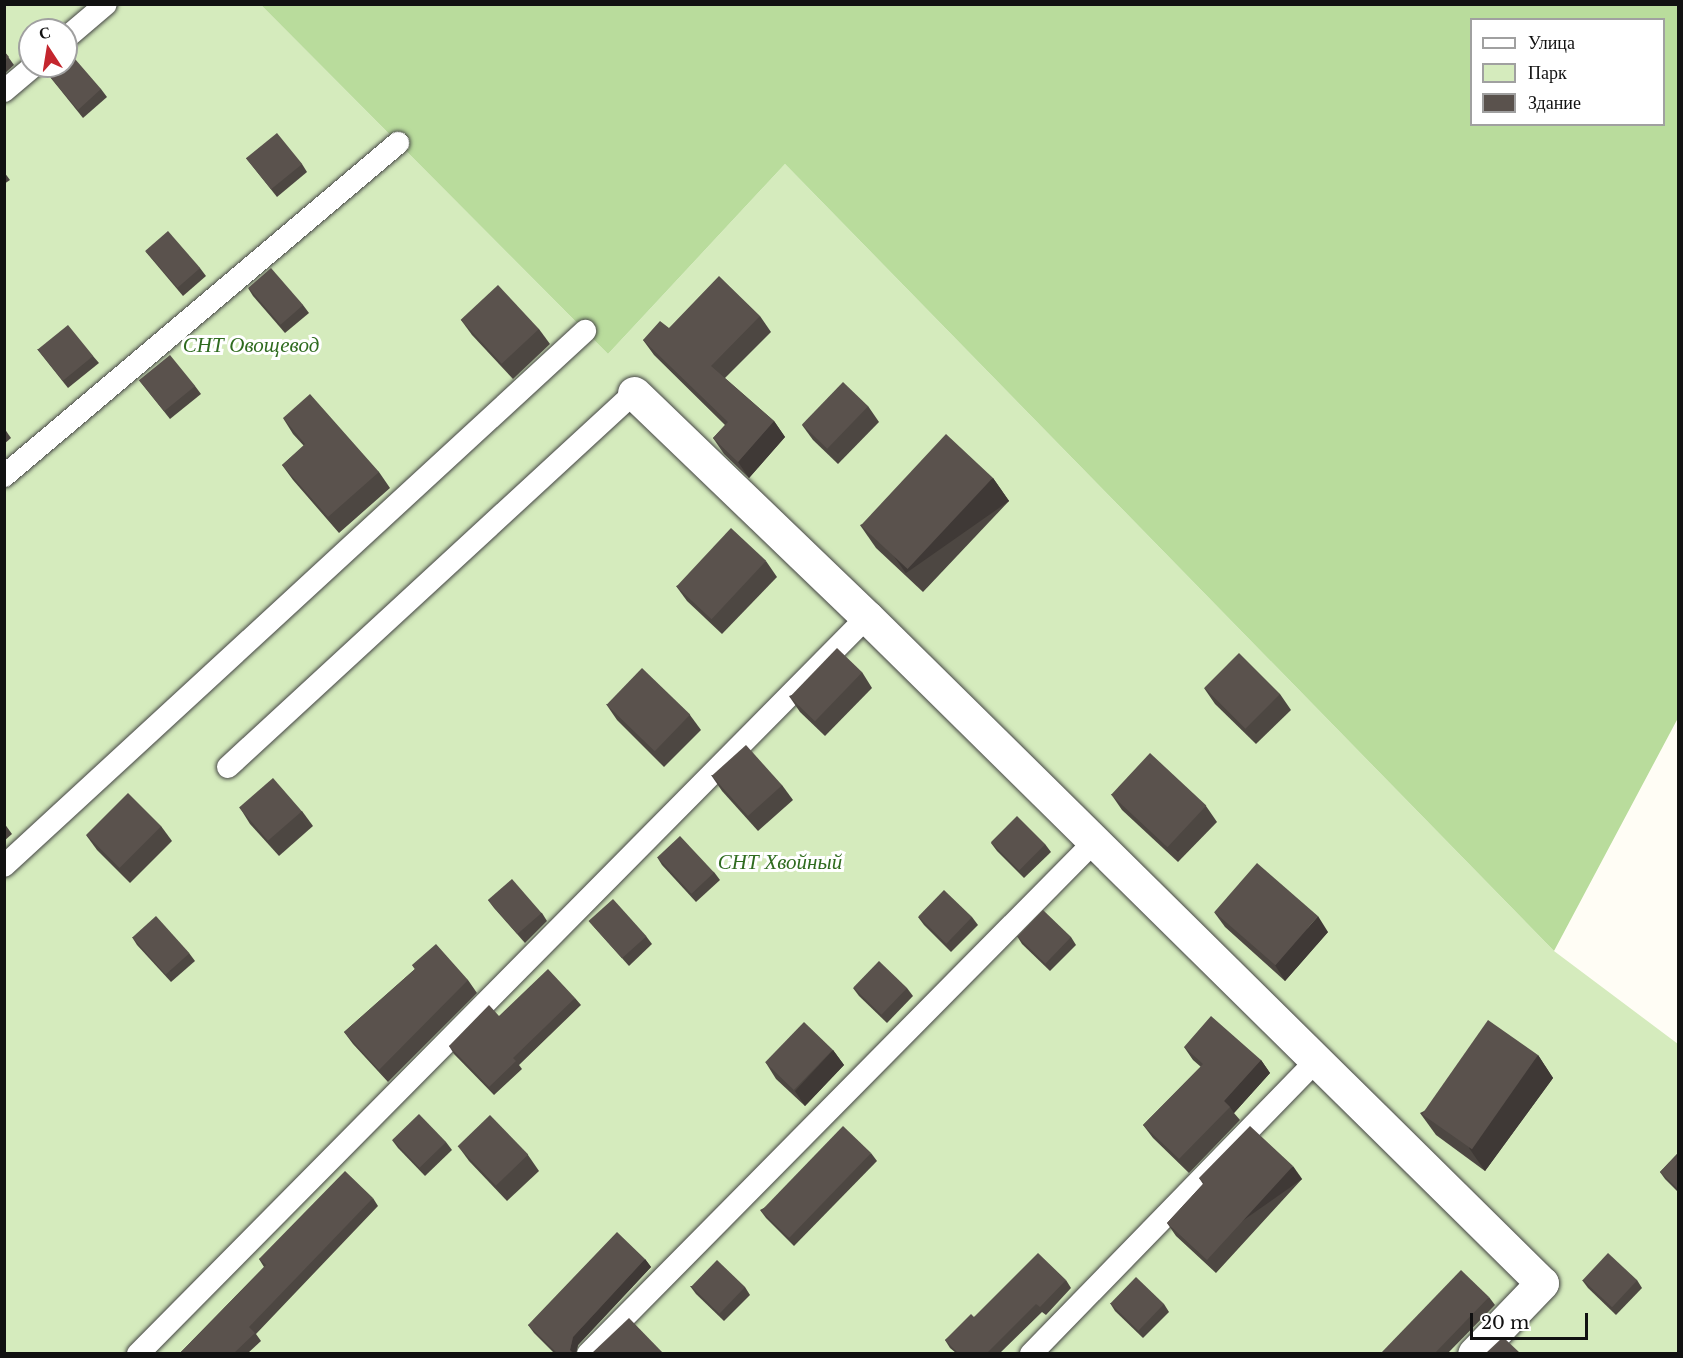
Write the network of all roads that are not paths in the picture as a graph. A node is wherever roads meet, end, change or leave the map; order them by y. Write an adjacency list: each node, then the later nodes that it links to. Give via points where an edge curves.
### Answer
1 (106, 4): 2 (lane)
2 (78, 28)
3 (20, 78): 4 (lane)
4 (4, 91)
5 (398, 143): 8 (lane)
6 (585, 331): 12 (lane)
7 (634, 393): 9 (street); 10 (lane)
8 (4, 477)
9 (867, 617): 11 (street); 14 (lane)
10 (228, 767)
11 (1094, 842): 13 (street); 15 (lane)
12 (4, 866)
13 (1318, 1059): 16 (lane); 17 (street, via 1542,1283)
14 (138, 1353)
15 (588, 1353)
16 (1031, 1353)
17 (1474, 1353)

